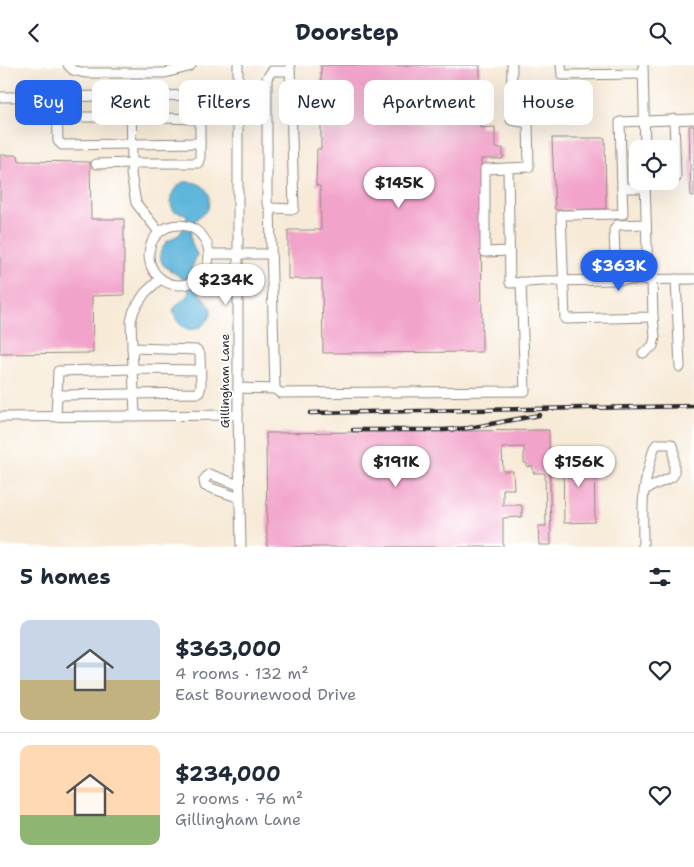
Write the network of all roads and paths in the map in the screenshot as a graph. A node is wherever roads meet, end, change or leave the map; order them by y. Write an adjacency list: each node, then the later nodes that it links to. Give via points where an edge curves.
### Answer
1 (68, 65): 2 (street, via 85,73 165,73)
2 (191, 65)
3 (238, 65): 8 (street, Gillingham Lane)
4 (512, 65): 24 (street, via 511,119 528,123 529,167)
5 (562, 65): 7 (street, via 562,75)
6 (290, 68): 28 (street, via 272,71 268,78 267,203); 28 (street, via 294,209)
7 (643, 69): 14 (street)
8 (238, 80)
9 (0, 97): 10 (street)
10 (15, 97)
11 (169, 118): 21 (street, via 200,121)
12 (674, 119): 13 (street); 14 (street); 19 (street)
13 (694, 119)
14 (644, 120): 18 (street); 26 (street, via 620,122)
15 (58, 125): 20 (street, via 58,141 62,145)
16 (131, 125): 20 (street)
17 (238, 125): 32 (street, Gillingham Lane)
18 (645, 140)
19 (675, 140)
20 (132, 143): 21 (street); 22 (street)
21 (200, 143): 22 (street, via 198,163)
22 (132, 163): 23 (street); 30 (street, via 136,203)
23 (96, 164)
24 (508, 168): 31 (street); 31 (street, via 485,169 485,252)
25 (629, 187): 26 (street)
26 (622, 188): 40 (street, via 623,213 561,215)
27 (646, 190): 29 (street)
28 (270, 208): 34 (street)
29 (646, 224): 38 (street, via 617,225 614,230); 39 (street)
30 (159, 232): 33 (street, via 181,225 195,230 203,236); 35 (street, via 152,240 148,259 151,269)
31 (510, 251): 41 (street, via 510,283)
32 (238, 253): 33 (street); 34 (street); 48 (street, Gillingham Lane)
33 (210, 254): 35 (street, via 204,273 196,281 176,286)
34 (271, 254): 49 (street)
35 (160, 279): 43 (street, via 134,310)
36 (676, 279): 37 (street); 39 (street); 45 (street)
37 (694, 279)
38 (616, 280): 39 (street); 40 (street)
39 (650, 280): 42 (street)
40 (563, 281): 41 (street); 42 (street, via 565,319)
41 (521, 282): 49 (street, via 525,391 280,393)
42 (653, 317): 44 (street, via 653,346)
43 (132, 348): 46 (street); 47 (street, via 197,350)
44 (643, 353)
45 (680, 367)
46 (133, 369): 47 (street); 50 (street); 51 (street, via 58,371)
47 (201, 370): 50 (street, via 199,393)
48 (238, 388): 49 (street); 52 (street, Gillingham Lane)
49 (275, 389)
50 (134, 394): 51 (street); 53 (street)
51 (57, 395): 55 (street)
52 (238, 415): 53 (street); 56 (street, Gillingham Lane)
53 (135, 416): 55 (street)
54 (0, 417): 55 (street)
55 (56, 417)
56 (239, 485): 58 (street, Gillingham Lane); 58 (street, via 209,474 204,480 205,486)
57 (644, 490): 57 (street, via 654,448 671,445 674,448 674,474); 60 (street)
58 (240, 499): 59 (street, Gillingham Lane)
59 (241, 547)
60 (643, 547)

